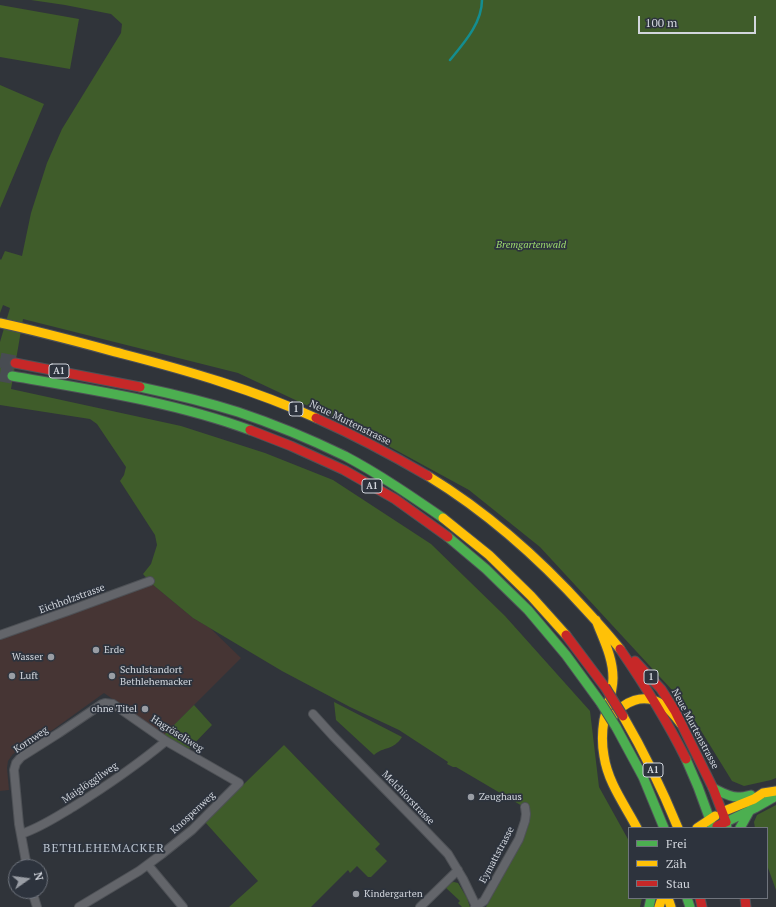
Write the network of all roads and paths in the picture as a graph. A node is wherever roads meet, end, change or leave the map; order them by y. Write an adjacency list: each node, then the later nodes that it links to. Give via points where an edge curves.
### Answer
1 (0, 324): 5 (main road, Neue Murtenstrasse / 1, via 86,344 218,381 277,402 345,431 428,477 489,519 533,555)
2 (15, 363): 26 (main road, A1, bridge, via 142,388 258,419 334,451 407,492 474,541 505,569 563,630 624,716 654,772)
3 (12, 376): 25 (main road, A1, bridge, via 181,410 253,431 328,462 400,502 466,550 526,607 553,638 579,671 616,727 642,777)
4 (150, 581): 6 (street, Eichholzstrasse)
5 (596, 620): 7 (main road, Neue Murtenstrasse / 1); 13 (main road, via 610,657 614,678 603,726)
6 (0, 635)
7 (612, 639): 8 (main road, Neue Murtenstrasse / 1); 11 (main road, Neue Murtenstrasse / 1, via 661,689)
8 (653, 701): 11 (main road, via 668,709); 13 (main road, via 633,700 618,709 612,718); 22 (main road, Neue Murtenstrasse / 1, via 688,762)
9 (105, 703): 12 (street, Hagröseliweg, via 115,705); 29 (street, Kornweg, via 17,761 14,770)
10 (313, 714): 32 (street, Melchiorstrasse, via 441,846)
11 (681, 724): 15 (main road, Neue Murtenstrasse / 1)
12 (166, 741): 14 (street, Hagröseliweg); 29 (street, Maiglöggliweg, via 84,800 50,821)
13 (603, 748): 24 (main road, via 609,776)
14 (239, 783): 31 (street, Knospenweg, via 192,830)
15 (713, 788): 17 (main road, via 740,798); 21 (main road, Neue Murtenstrasse / 1)
16 (776, 792): 17 (main road)
17 (763, 793): 21 (main road)
18 (776, 796): 20 (main road)
19 (525, 807): 36 (street, Eymattstrasse, via 525,822 519,839 484,901)
20 (750, 810): 23 (main road); 28 (main road)
21 (722, 812): 22 (main road); 23 (main road, Neue Murtenstrasse / 1)
22 (712, 825): 23 (main road); 27 (main road)
23 (727, 825)
24 (636, 827)
25 (664, 827)
26 (678, 827)
27 (702, 827)
28 (741, 827)
29 (21, 834): 30 (street, Kornweg)
30 (26, 859)
31 (148, 864): 33 (street, Knospenweg); 34 (street)
32 (458, 870): 35 (street); 36 (street, Melchiorstrasse)
33 (79, 907)
34 (183, 907)
35 (420, 907)
36 (476, 907)

